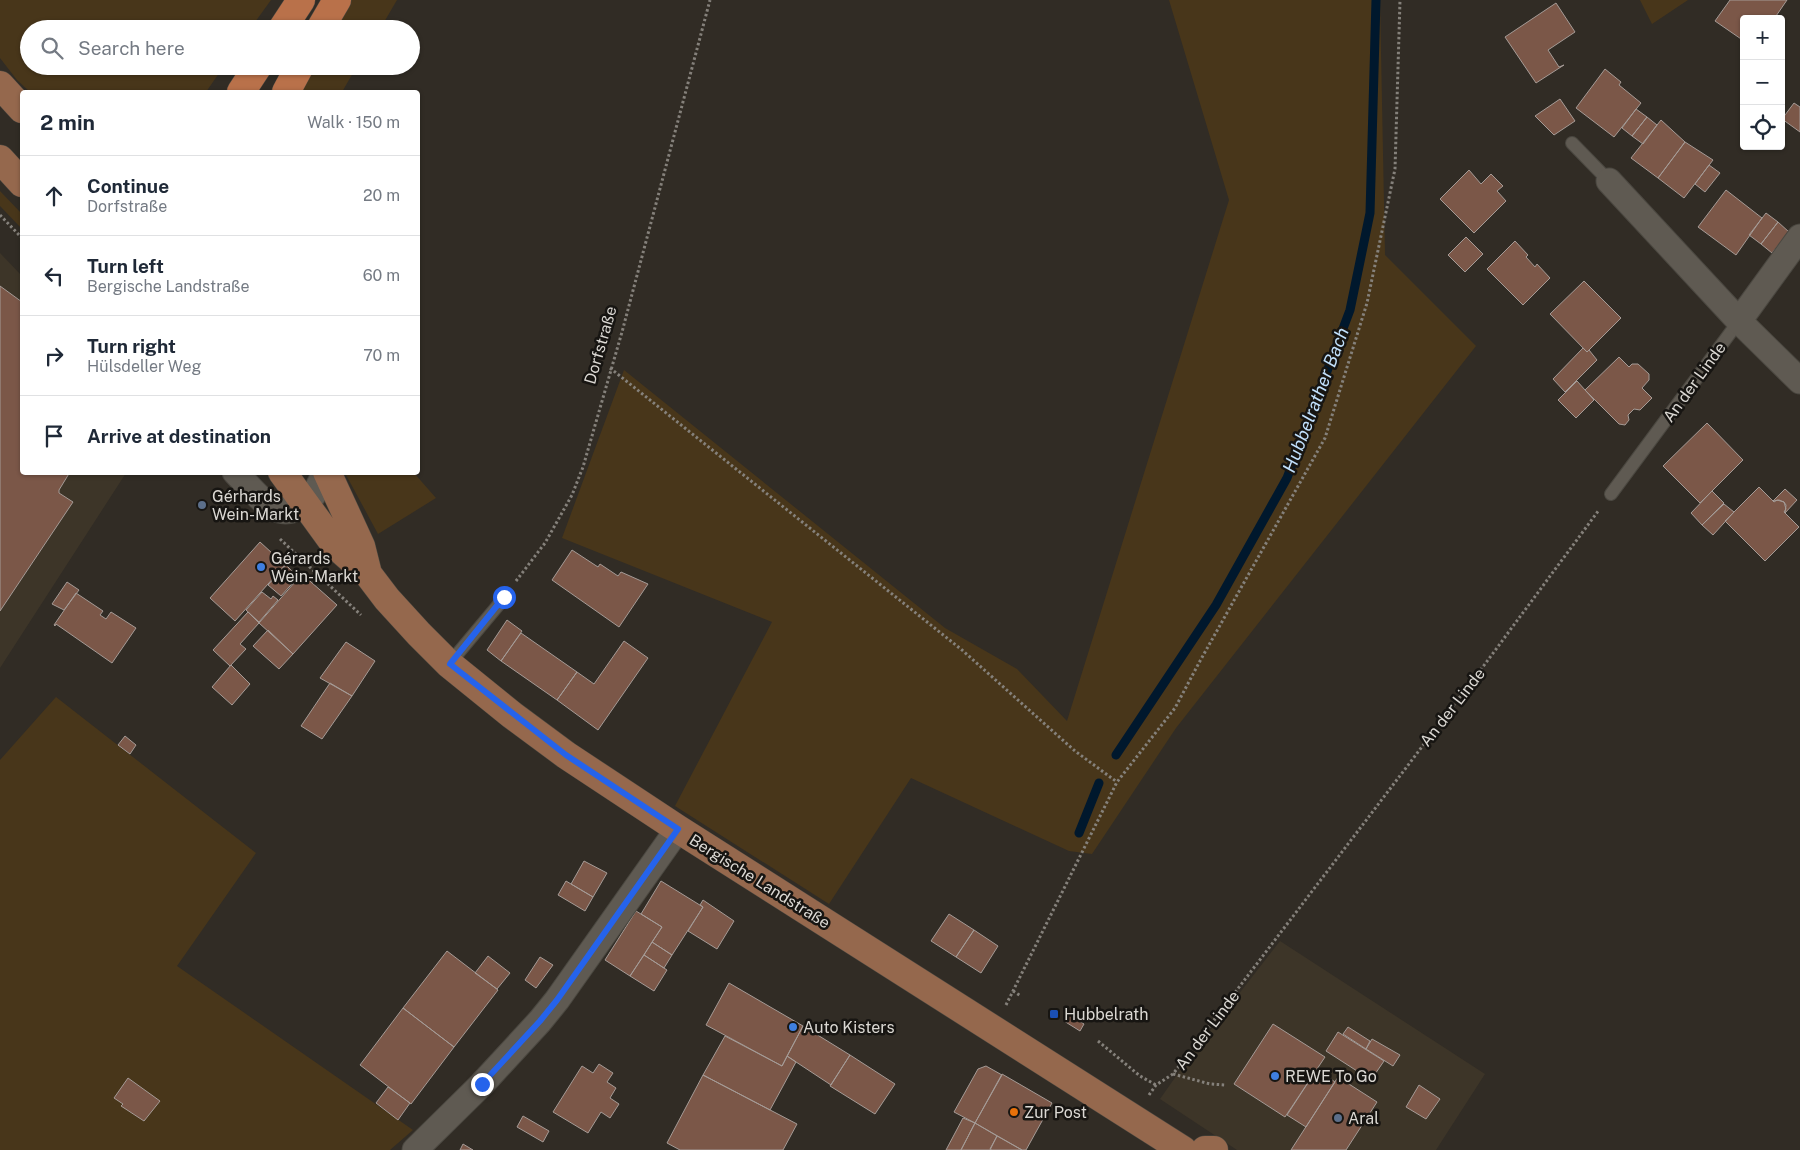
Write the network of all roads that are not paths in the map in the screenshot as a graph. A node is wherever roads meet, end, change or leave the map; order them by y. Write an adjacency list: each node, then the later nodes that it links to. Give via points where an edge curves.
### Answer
1 (301, 0): 3 (highway)
2 (337, 0): 4 (highway)
3 (288, 20)
4 (325, 20)
5 (252, 75): 8 (highway)
6 (295, 75): 9 (highway)
7 (0, 85): 10 (main road)
8 (242, 90)
9 (287, 90)
10 (20, 107)
11 (1572, 143): 14 (lane)
12 (0, 159): 13 (main road)
13 (20, 181)
14 (1609, 181): 16 (street)
15 (1800, 237): 16 (street, An der Linde)
16 (1739, 321): 17 (street); 22 (lane, An der Linde)
17 (1800, 381)
18 (238, 475): 23 (street, via 271,507 289,512)
19 (284, 475): 23 (main road, Bergische Landstraße)
20 (324, 475): 23 (street, Bergische Landstraße)
21 (327, 475): 24 (main road, Bergische Landstraße, via 361,546)
22 (1611, 494)
23 (305, 504): 24 (main road, Bergische Landstraße, via 335,545)
24 (368, 574): 26 (main road, Bergische Landstraße, via 387,599)
25 (504, 597): 26 (lane)
26 (450, 664): 27 (main road, Bergische Landstraße, via 566,755)
27 (678, 829): 28 (street, via 540,1021); 29 (main road, Bergische Landstraße)
28 (415, 1150)
29 (1183, 1150)
30 (1205, 1150): 31 (main road)
31 (1214, 1150)

